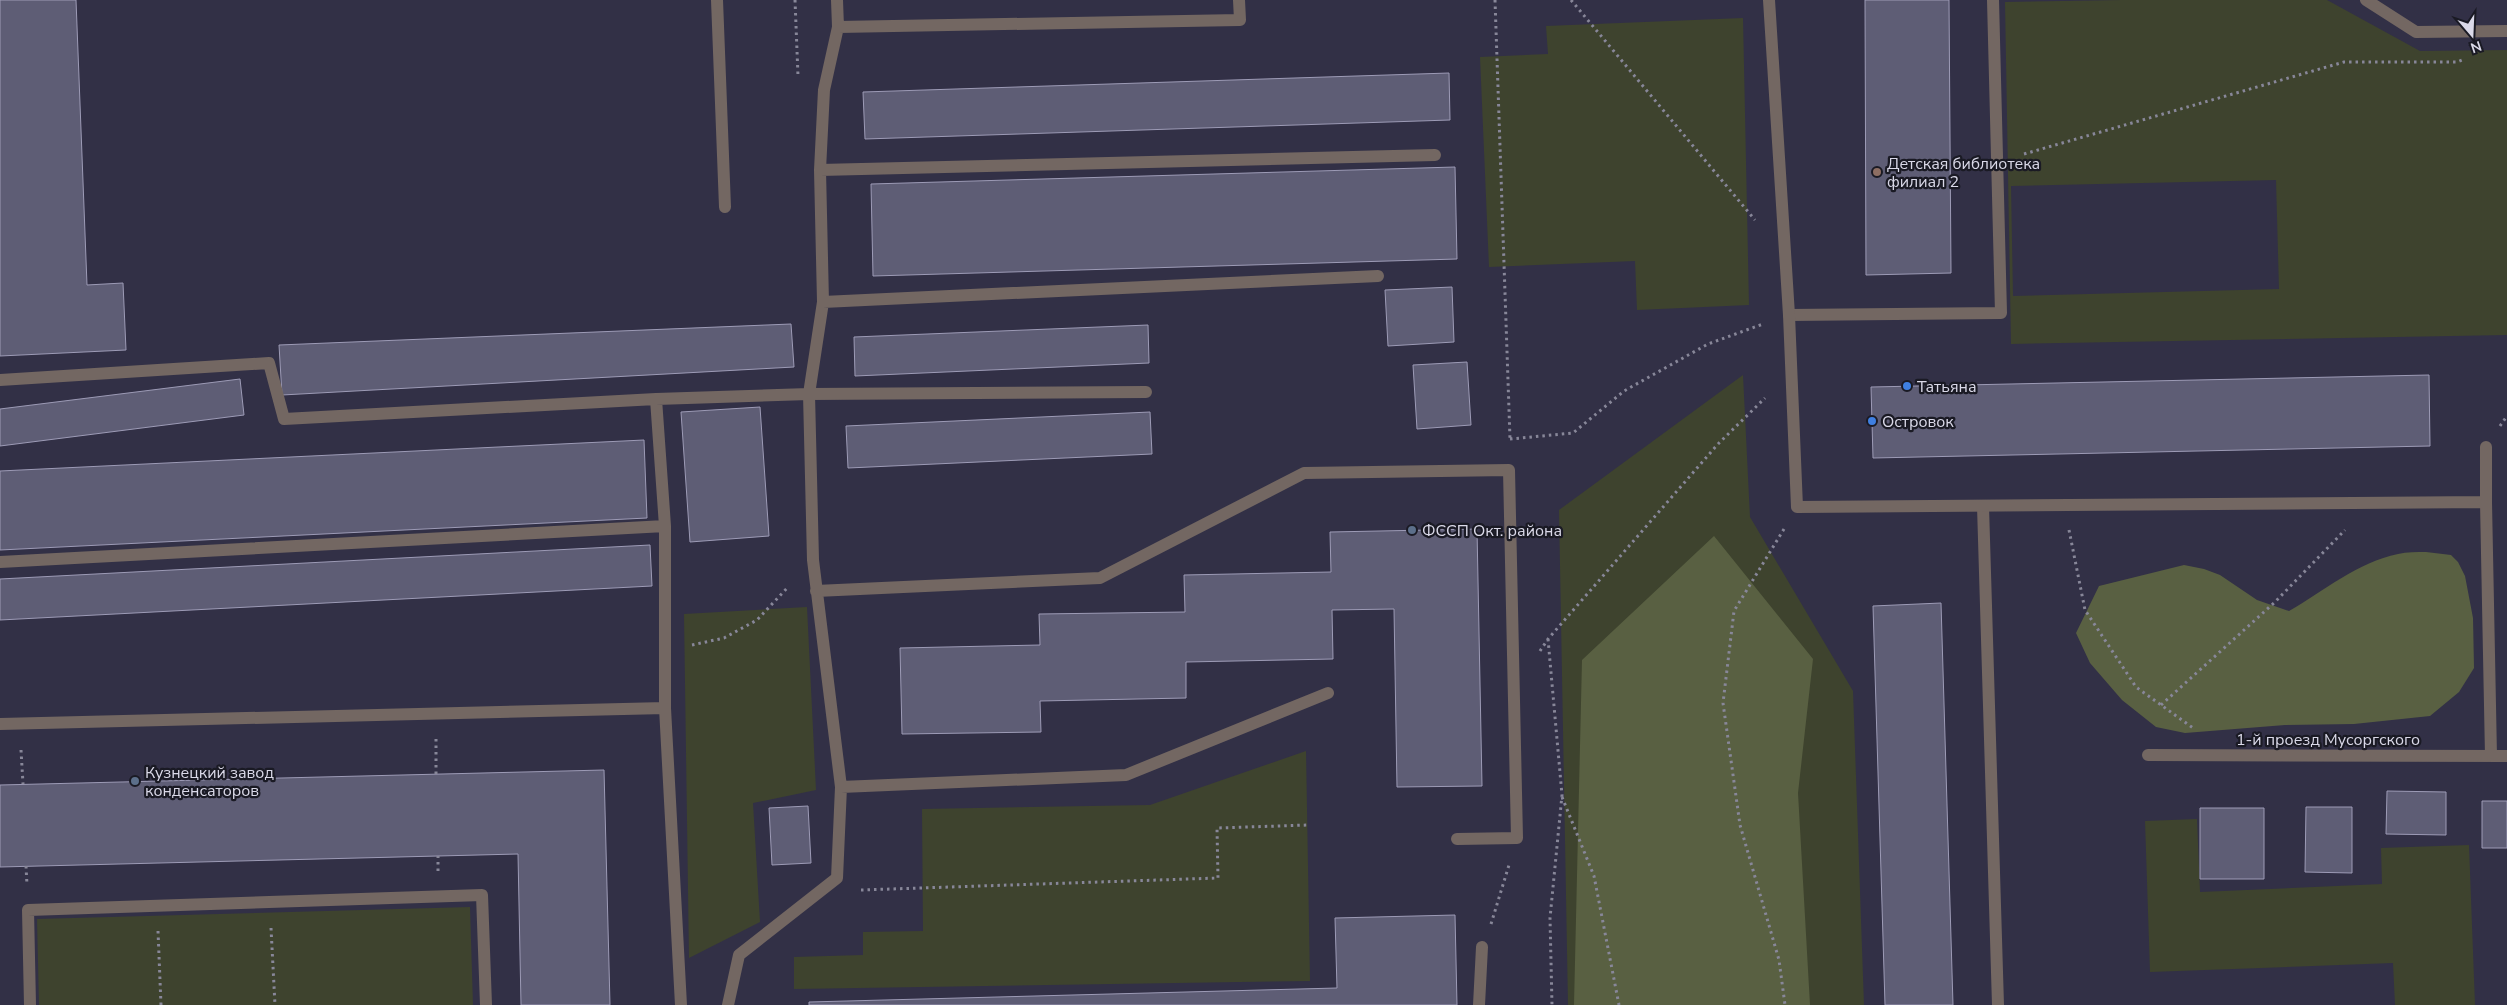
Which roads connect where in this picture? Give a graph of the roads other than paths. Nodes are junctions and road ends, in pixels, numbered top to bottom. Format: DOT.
graph roads {
  1 [pos="717,0"];
  2 [pos="838,0"];
  3 [pos="1239,0"];
  4 [pos="1769,0"];
  5 [pos="1993,0"];
  6 [pos="2366,0"];
  7 [pos="838,26"];
  8 [pos="2507,30"];
  9 [pos="1435,155"];
  10 [pos="820,170"];
  11 [pos="725,207"];
  12 [pos="1378,276"];
  13 [pos="823,302"];
  14 [pos="1789,315"];
  15 [pos="0,380"];
  16 [pos="1146,392"];
  17 [pos="809,394"];
  18 [pos="656,399"];
  19 [pos="2486,447"];
  20 [pos="2486,502"];
  21 [pos="1983,506"];
  22 [pos="666,526"];
  23 [pos="0,562"];
  24 [pos="816,591"];
  25 [pos="1328,693"];
  26 [pos="665,708"];
  27 [pos="0,724"];
  28 [pos="2148,755"];
  29 [pos="2491,756"];
  30 [pos="2507,756"];
  31 [pos="841,787"];
  32 [pos="1457,839"];
  33 [pos="1482,947"];
  34 [pos="30,1005"];
  35 [pos="486,1005"];
  36 [pos="681,1005"];
  37 [pos="728,1005"];
  38 [pos="1479,1005"];
  39 [pos="1998,1005"];
  1 -- 11 [label="street"];
  2 -- 7 [label="street"];
  3 -- 7 [label="street"];
  4 -- 14 [label="street"];
  5 -- 14 [label="street"];
  6 -- 8 [label="street"];
  7 -- 10 [label="street"];
  9 -- 10 [label="street"];
  10 -- 13 [label="street"];
  12 -- 13 [label="street"];
  13 -- 17 [label="street"];
  14 -- 21 [label="street"];
  15 -- 18 [label="street"];
  16 -- 17 [label="street"];
  17 -- 18 [label="street"];
  17 -- 24 [label="street"];
  18 -- 22 [label="street"];
  19 -- 20 [label="street"];
  20 -- 21 [label="street"];
  20 -- 29 [label="street"];
  21 -- 39 [label="street"];
  22 -- 23 [label="street"];
  22 -- 26 [label="street"];
  24 -- 31 [label="street"];
  24 -- 32 [label="street"];
  25 -- 31 [label="street"];
  26 -- 27 [label="street"];
  26 -- 36 [label="street"];
  28 -- 29 [label="street, 1-й проезд Мусоргского"];
  29 -- 30 [label="street, 1-й проезд Мусоргского"];
  31 -- 37 [label="street"];
  33 -- 38 [label="street"];
  34 -- 35 [label="street"];
}
